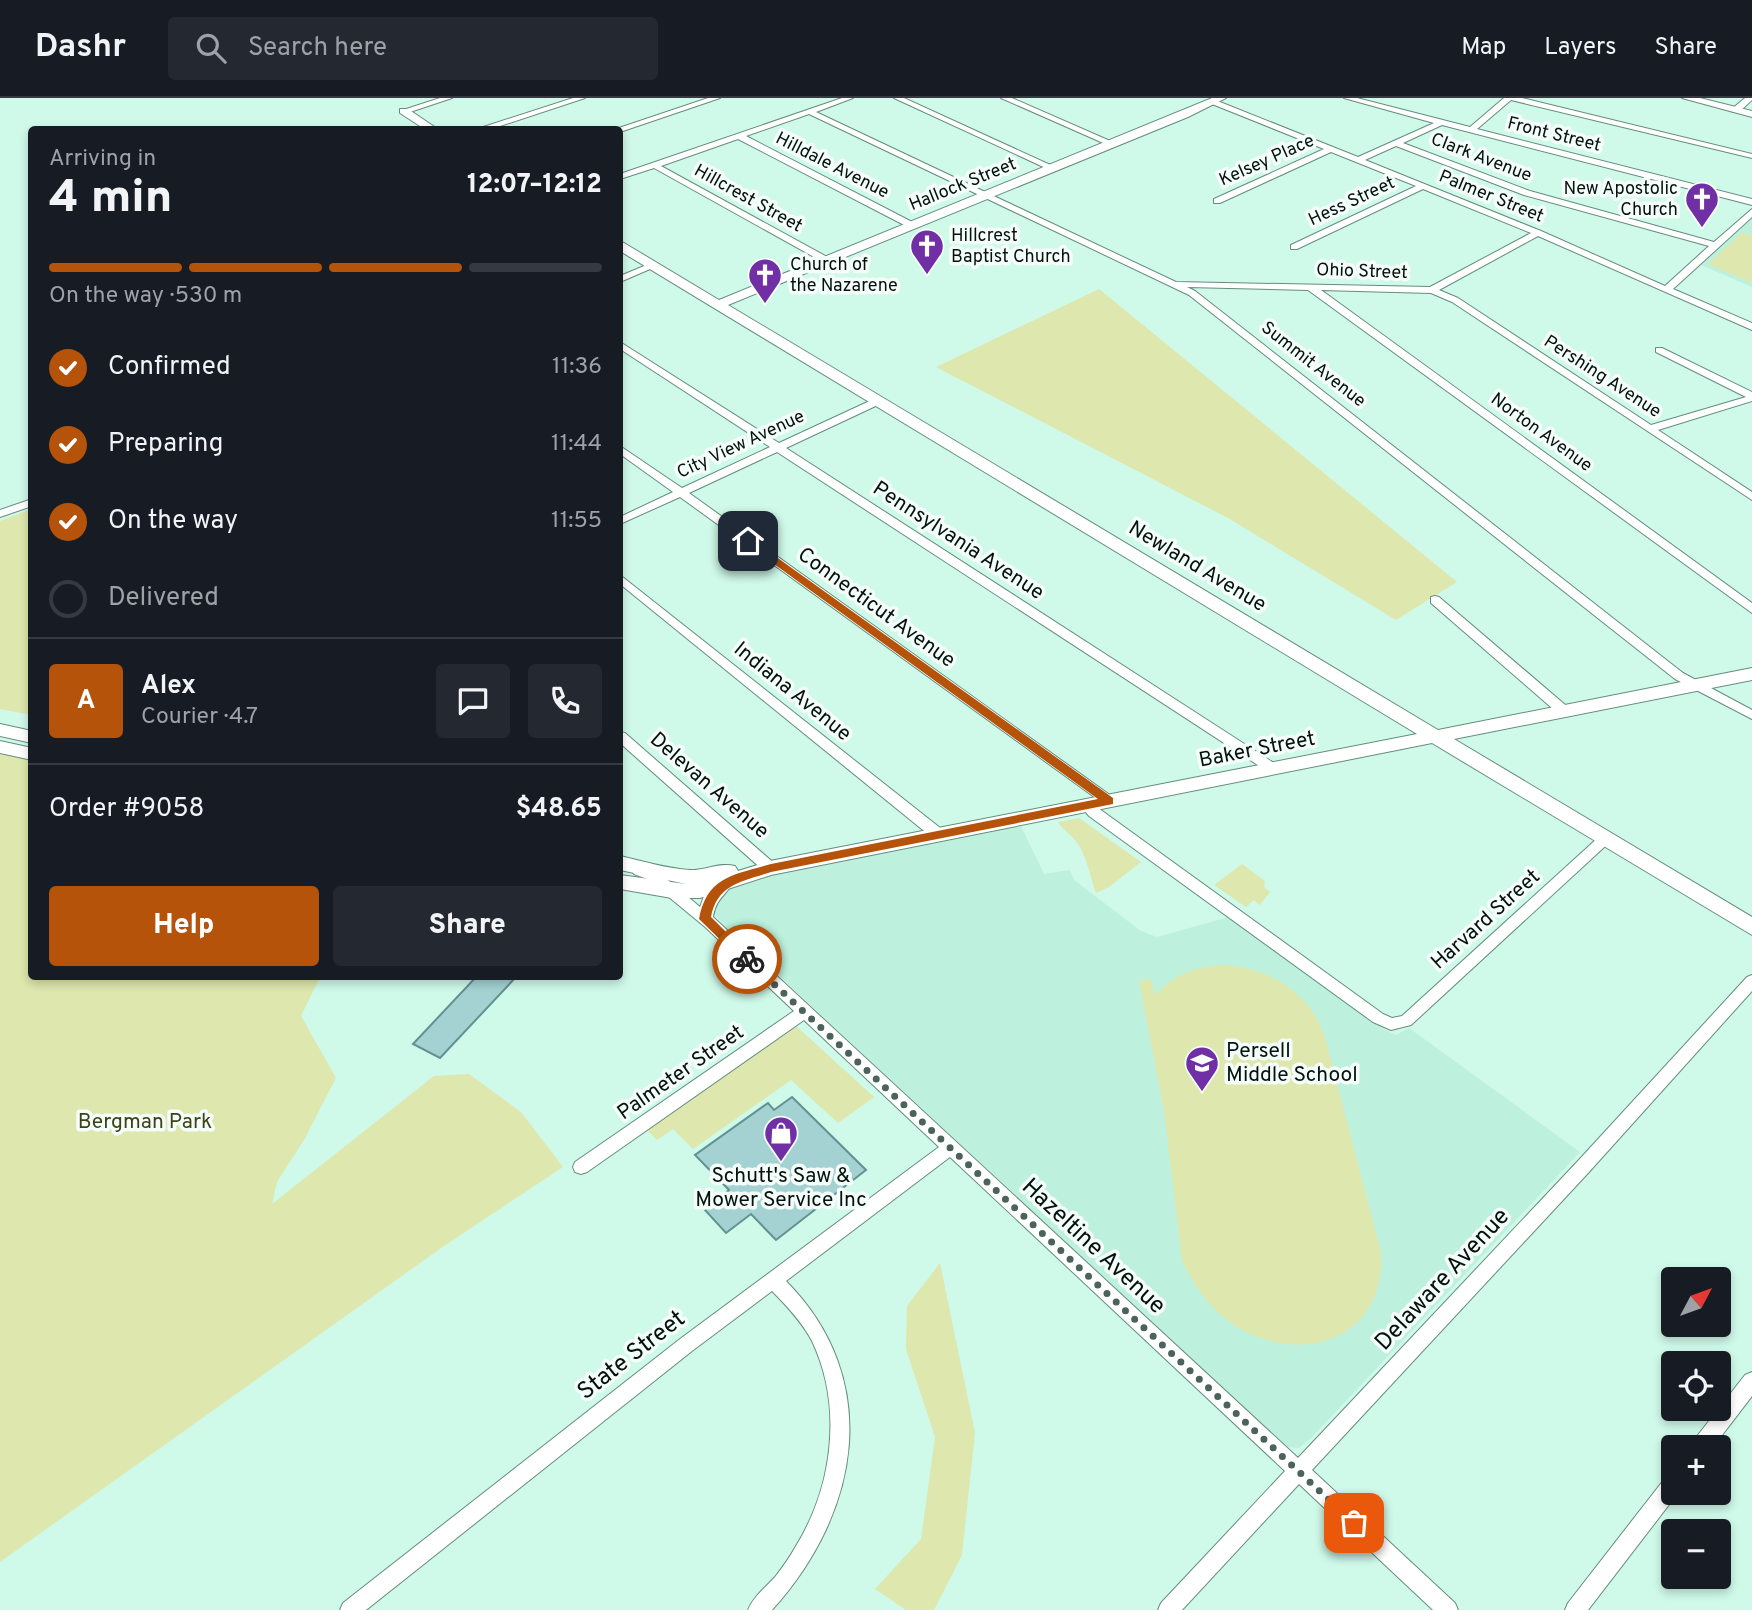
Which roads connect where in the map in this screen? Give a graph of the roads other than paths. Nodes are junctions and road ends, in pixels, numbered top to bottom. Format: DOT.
graph roads {
  1 [pos="448,98"];
  2 [pos="581,98"];
  3 [pos="716,98"];
  4 [pos="849,98"];
  5 [pos="899,98"];
  6 [pos="1005,98"];
  7 [pos="1348,98"];
  8 [pos="1511,98"];
  9 [pos="1687,98"];
  10 [pos="1750,98"];
  11 [pos="1218,100"];
  12 [pos="1736,110"];
  13 [pos="404,111"];
  14 [pos="810,112"];
  15 [pos="1752,114"];
  16 [pos="1442,122"];
  17 [pos="428,126"];
  18 [pos="491,126"];
  19 [pos="623,128"];
  20 [pos="1472,130"];
  21 [pos="739,136"];
  22 [pos="1397,143"];
  23 [pos="1113,144"];
  24 [pos="1331,149"];
  25 [pos="1752,156"];
  26 [pos="1357,160"];
  27 [pos="654,164"];
  28 [pos="1053,168"];
  29 [pos="623,176"];
  30 [pos="1423,186"];
  31 [pos="984,196"];
  32 [pos="1217,201"];
  33 [pos="1752,202"];
  34 [pos="1752,212"];
  35 [pos="911,225"];
  36 [pos="1538,233"];
  37 [pos="1716,245"];
  38 [pos="1294,247"];
  39 [pos="623,248"];
  40 [pos="826,260"];
  41 [pos="653,266"];
  42 [pos="623,278"];
  43 [pos="1171,284"];
  44 [pos="1309,286"];
  45 [pos="1668,288"];
  46 [pos="1432,290"];
  47 [pos="718,305"];
  48 [pos="1752,327"];
  49 [pos="623,347"];
  50 [pos="1659,350"];
  51 [pos="1752,397"];
  52 [pos="878,401"];
  53 [pos="1650,429"];
  54 [pos="778,447"];
  55 [pos="623,451"];
  56 [pos="1748,492"];
  57 [pos="680,493"];
  58 [pos="28,504"];
  59 [pos="0,514"];
  60 [pos="623,520"];
  61 [pos="623,581"];
  62 [pos="1435,600"];
  63 [pos="1752,608"];
  64 [pos="1752,674"];
  65 [pos="1697,685"];
  66 [pos="1565,712"];
  67 [pos="1752,715"];
  68 [pos="0,730"];
  69 [pos="28,736"];
  70 [pos="1439,737"];
  71 [pos="623,739"];
  72 [pos="0,747"];
  73 [pos="28,753"];
  74 [pos="1275,770"];
  75 [pos="1109,801"];
  76 [pos="1087,806"];
  77 [pos="939,835"];
  78 [pos="1606,839"];
  79 [pos="771,868"];
  80 [pos="623,870"];
  81 [pos="728,882"];
  82 [pos="672,891"];
  83 [pos="705,919"];
  84 [pos="1752,927"];
  85 [pos="1752,981"];
  86 [pos="804,1012"];
  87 [pos="950,1148"];
  88 [pos="581,1167"];
  89 [pos="772,1279"];
  90 [pos="1752,1381"];
  91 [pos="1710,1435"];
  92 [pos="1297,1471"];
  93 [pos="1661,1499"];
  94 [pos="350,1610"];
  95 [pos="758,1610"];
  96 [pos="1168,1610"];
  97 [pos="1448,1610"];
  98 [pos="1575,1610"];
  1 -- 13 [label="street"];
  2 -- 18 [label="street"];
  3 -- 19 [label="street"];
  4 -- 14 [label="street"];
  5 -- 28 [label="street"];
  6 -- 23 [label="street"];
  7 -- 16 [label="street, Front Street"];
  8 -- 20 [label="street"];
  8 -- 25 [label="street"];
  9 -- 12 [label="street"];
  10 -- 12 [label="street"];
  11 -- 23 [label="street, Hallock Street"];
  11 -- 24 [label="street, Palmer Street"];
  12 -- 15 [label="street"];
  13 -- 17 [label="street"];
  14 -- 21 [label="street"];
  14 -- 31 [label="street, Summit Avenue"];
  16 -- 20 [label="street, Front Street"];
  16 -- 22 [label="street"];
  20 -- 33 [label="street, Front Street"];
  21 -- 27 [label="street"];
  21 -- 35 [label="street, Hilldale Avenue"];
  22 -- 26 [label="street"];
  22 -- 37 [label="street, Clark Avenue"];
  23 -- 28 [label="street, Hallock Street"];
  24 -- 26 [label="street, Palmer Street"];
  24 -- 32 [label="street, Kelsey Place"];
  26 -- 30 [label="street, Palmer Street"];
  27 -- 29 [label="street"];
  27 -- 40 [label="street, Hillcrest Street"];
  28 -- 31 [label="street, Hallock Street"];
  30 -- 36 [label="street, Palmer Street"];
  30 -- 38 [label="street, Hess Street"];
  31 -- 35 [label="street, Hallock Street"];
  31 -- 43 [label="street, Summit Avenue"];
  34 -- 37 [label="street"];
  35 -- 40 [label="street, Hallock Street"];
  36 -- 45 [label="street, Palmer Street"];
  36 -- 46 [label="street, Ohio Street"];
  37 -- 45 [label="street"];
  39 -- 41 [label="street, Newland Avenue"];
  40 -- 47 [label="street, Hallock Street"];
  41 -- 42 [label="street"];
  41 -- 47 [label="street, Newland Avenue"];
  43 -- 44 [label="street, Ohio Street"];
  43 -- 65 [label="street, Summit Avenue"];
  44 -- 46 [label="street, Ohio Street"];
  44 -- 63 [label="street, Norton Avenue"];
  45 -- 48 [label="street, Palmer Street"];
  46 -- 53 [label="street, Pershing Avenue"];
  47 -- 52 [label="street, Newland Avenue"];
  49 -- 54 [label="street, Pennsylvania Avenue"];
  50 -- 51 [label="street"];
  51 -- 53 [label="street"];
  52 -- 54 [label="street, City View Avenue"];
  52 -- 70 [label="street, Newland Avenue"];
  53 -- 56 [label="street, Pershing Avenue"];
  54 -- 57 [label="street, City View Avenue"];
  54 -- 74 [label="street, Pennsylvania Avenue"];
  55 -- 57 [label="street, Connecticut Avenue"];
  57 -- 60 [label="street, City View Avenue"];
  57 -- 75 [label="street, Connecticut Avenue"];
  58 -- 59 [label="street"];
  61 -- 77 [label="street, Indiana Avenue"];
  62 -- 66 [label="street"];
  64 -- 65 [label="street, Baker Street"];
  65 -- 66 [label="street, Baker Street"];
  65 -- 67 [label="street, Summit Avenue"];
  66 -- 70 [label="street, Baker Street"];
  68 -- 69 [label="street"];
  70 -- 74 [label="street, Baker Street"];
  70 -- 78 [label="street, Newland Avenue"];
  71 -- 79 [label="street, Delevan Avenue"];
  72 -- 73 [label="street"];
  74 -- 75 [label="street, Baker Street"];
  75 -- 76 [label="street, Baker Street"];
  76 -- 77 [label="street, Baker Street"];
  76 -- 78 [label="street, Harvard Street"];
  77 -- 79 [label="street, Baker Street"];
  78 -- 84 [label="street, Newland Avenue"];
  79 -- 80 [label="street, Baker Street"];
  79 -- 81 [label="street, Baker Street"];
  80 -- 82 [label="street, Baker Street"];
  81 -- 82 [label="street, Baker Street"];
  81 -- 83 [label="street"];
  82 -- 83 [label="street, Hazeltine Avenue"];
  83 -- 86 [label="street, Hazeltine Avenue"];
  85 -- 92 [label="street, Delaware Avenue"];
  86 -- 87 [label="street, Hazeltine Avenue"];
  86 -- 88 [label="street, Palmeter Street"];
  87 -- 89 [label="street, State Street"];
  87 -- 92 [label="street, Hazeltine Avenue"];
  89 -- 94 [label="street, State Street"];
  89 -- 95 [label="street"];
  90 -- 91 [label="street"];
  92 -- 96 [label="street, Delaware Avenue"];
  92 -- 97 [label="street, Hazeltine Avenue"];
  93 -- 98 [label="street"];
}
